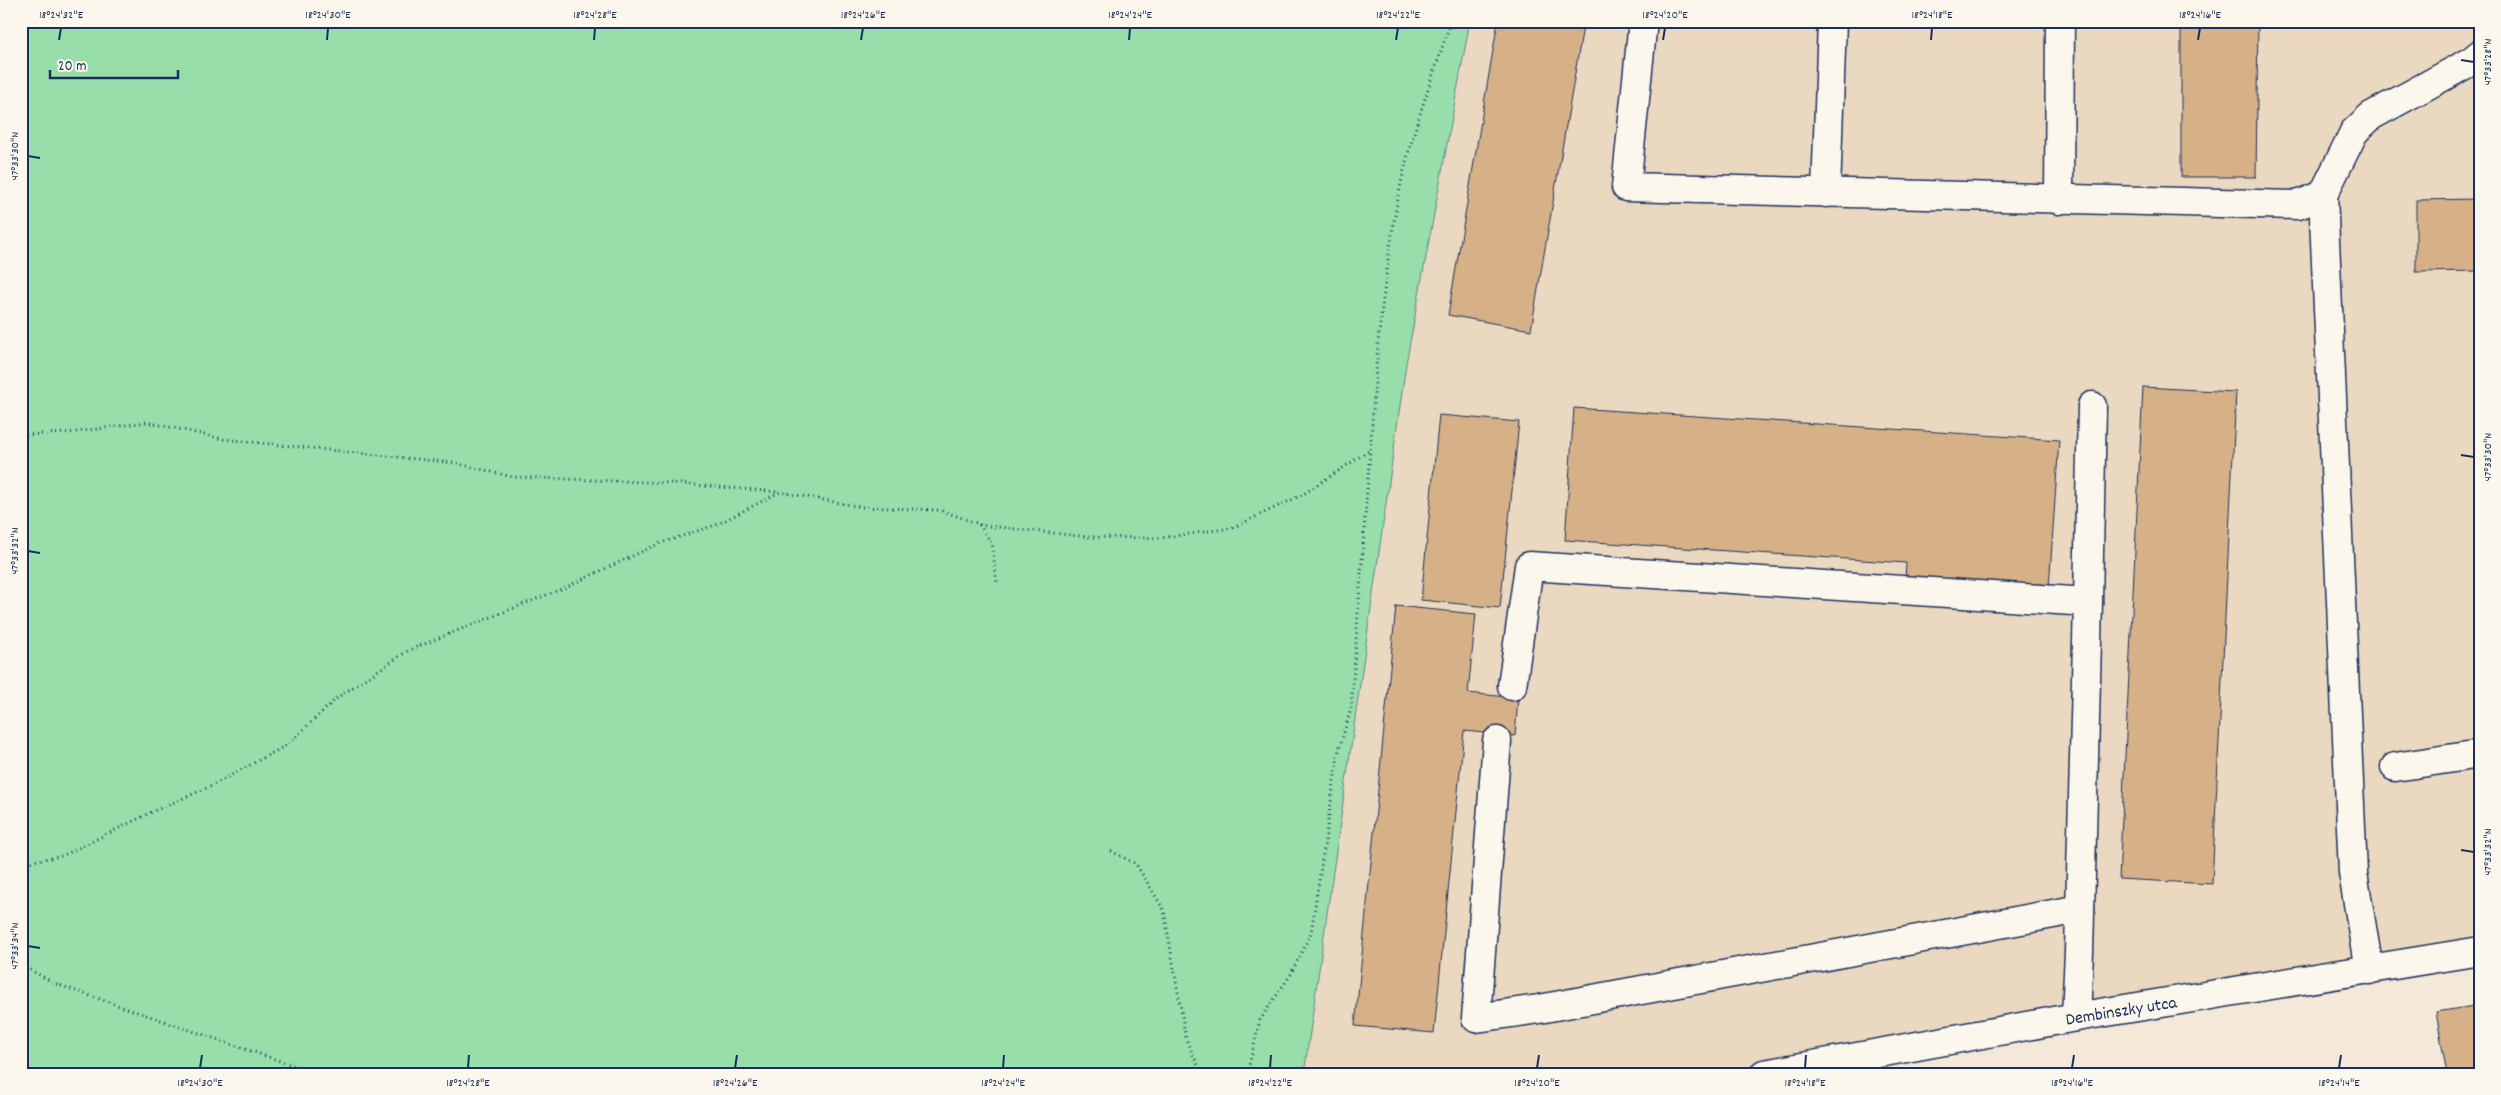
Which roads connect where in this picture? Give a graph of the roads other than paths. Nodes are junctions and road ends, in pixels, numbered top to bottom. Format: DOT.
graph roads {
  1 [pos="1643,21"];
  2 [pos="1832,21"];
  3 [pos="2060,21"];
  4 [pos="2480,54"];
  5 [pos="1826,193"];
  6 [pos="2323,195"];
  7 [pos="2059,200"];
  8 [pos="2092,406"];
  9 [pos="2088,602"];
  10 [pos="1512,686"];
  11 [pos="1497,741"];
  12 [pos="2480,754"];
  13 [pos="2394,767"];
  14 [pos="2080,908"];
  15 [pos="2480,951"];
  16 [pos="2369,970"];
  17 [pos="2076,1017"];
  18 [pos="1764,1074"];
  1 -- 5 [label="street"];
  2 -- 5 [label="street"];
  3 -- 7 [label="street"];
  4 -- 6 [label="street"];
  5 -- 7 [label="street"];
  6 -- 7 [label="street"];
  6 -- 16 [label="street"];
  8 -- 9 [label="street"];
  9 -- 10 [label="street"];
  9 -- 14 [label="street"];
  11 -- 14 [label="street"];
  12 -- 13 [label="street"];
  14 -- 17 [label="street"];
  15 -- 16 [label="street, Dembinszky utca"];
  16 -- 17 [label="street, Dembinszky utca"];
  17 -- 18 [label="street, Dembinszky utca"];
}
